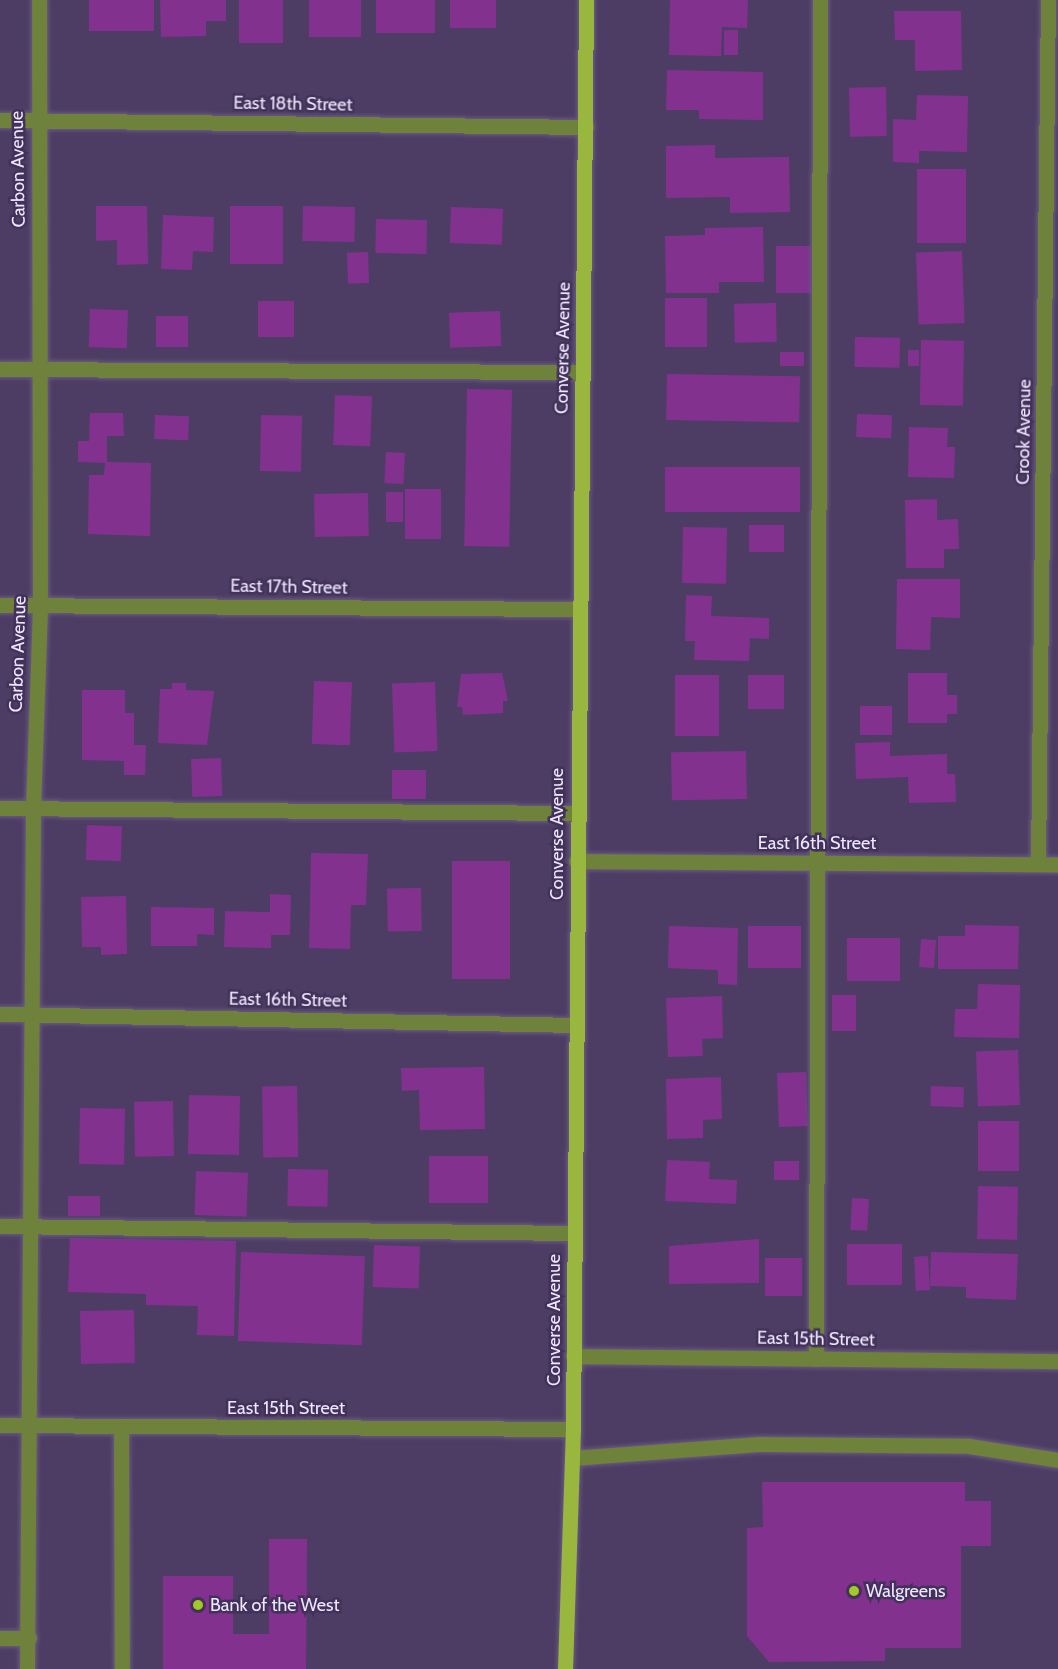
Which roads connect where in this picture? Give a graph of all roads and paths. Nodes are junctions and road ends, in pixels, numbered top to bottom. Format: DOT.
graph roads {
  1 [pos="39,0"];
  2 [pos="585,0"];
  3 [pos="820,0"];
  4 [pos="1048,0"];
  5 [pos="0,120"];
  6 [pos="37,120"];
  7 [pos="586,127"];
  8 [pos="0,369"];
  9 [pos="41,369"];
  10 [pos="582,372"];
  11 [pos="40,604"];
  12 [pos="0,605"];
  13 [pos="578,609"];
  14 [pos="0,808"];
  15 [pos="33,808"];
  16 [pos="576,813"];
  17 [pos="576,861"];
  18 [pos="818,862"];
  19 [pos="1038,864"];
  20 [pos="1058,864"];
  21 [pos="0,1014"];
  22 [pos="31,1014"];
  23 [pos="576,1025"];
  24 [pos="0,1226"];
  25 [pos="32,1226"];
  26 [pos="574,1233"];
  27 [pos="573,1356"];
  28 [pos="816,1359"];
  29 [pos="1058,1361"];
  30 [pos="0,1425"];
  31 [pos="33,1425"];
  32 [pos="121,1426"];
  33 [pos="573,1429"];
  34 [pos="572,1458"];
  35 [pos="1058,1460"];
  36 [pos="0,1638"];
  37 [pos="29,1638"];
  38 [pos="27,1669"];
  39 [pos="122,1669"];
  40 [pos="566,1669"];
  1 -- 6 [label="street, Carbon Avenue"];
  2 -- 7 [label="main road, Converse Avenue"];
  3 -- 18 [label="street"];
  4 -- 19 [label="street, Crook Avenue"];
  5 -- 6 [label="street, East 18th Street"];
  6 -- 7 [label="street, East 18th Street"];
  6 -- 9 [label="street, Carbon Avenue"];
  7 -- 10 [label="main road, Converse Avenue"];
  8 -- 9 [label="street"];
  9 -- 10 [label="street"];
  9 -- 11 [label="street, Carbon Avenue"];
  10 -- 13 [label="main road, Converse Avenue"];
  11 -- 12 [label="street, East 17th Street"];
  11 -- 13 [label="street, East 17th Street"];
  11 -- 15 [label="street, Carbon Avenue"];
  13 -- 16 [label="main road, Converse Avenue"];
  14 -- 15 [label="street"];
  15 -- 16 [label="street"];
  15 -- 22 [label="street, Carbon Avenue"];
  16 -- 17 [label="main road, Converse Avenue"];
  17 -- 18 [label="street, East 16th Street"];
  17 -- 23 [label="main road, Converse Avenue"];
  18 -- 19 [label="street, East 16th Street"];
  18 -- 28 [label="street"];
  19 -- 20 [label="street, East 16th Street"];
  21 -- 22 [label="street, East 16th Street"];
  22 -- 23 [label="street, East 16th Street"];
  22 -- 25 [label="street, Carbon Avenue"];
  23 -- 26 [label="main road, Converse Avenue"];
  24 -- 25 [label="street"];
  25 -- 26 [label="street"];
  25 -- 31 [label="street, Carbon Avenue"];
  26 -- 27 [label="main road, Converse Avenue"];
  27 -- 28 [label="street, East 15th Street"];
  27 -- 33 [label="main road, Converse Avenue"];
  28 -- 29 [label="street, East 15th Street"];
  30 -- 31 [label="street, East 15th Street"];
  31 -- 32 [label="street, East 15th Street"];
  31 -- 37 [label="street, Carbon Avenue"];
  32 -- 33 [label="street, East 15th Street"];
  32 -- 39 [label="street"];
  33 -- 34 [label="main road, Converse Avenue"];
  34 -- 35 [label="street"];
  34 -- 40 [label="main road, Converse Avenue"];
  36 -- 37 [label="street"];
  37 -- 38 [label="street, Carbon Avenue"];
}
